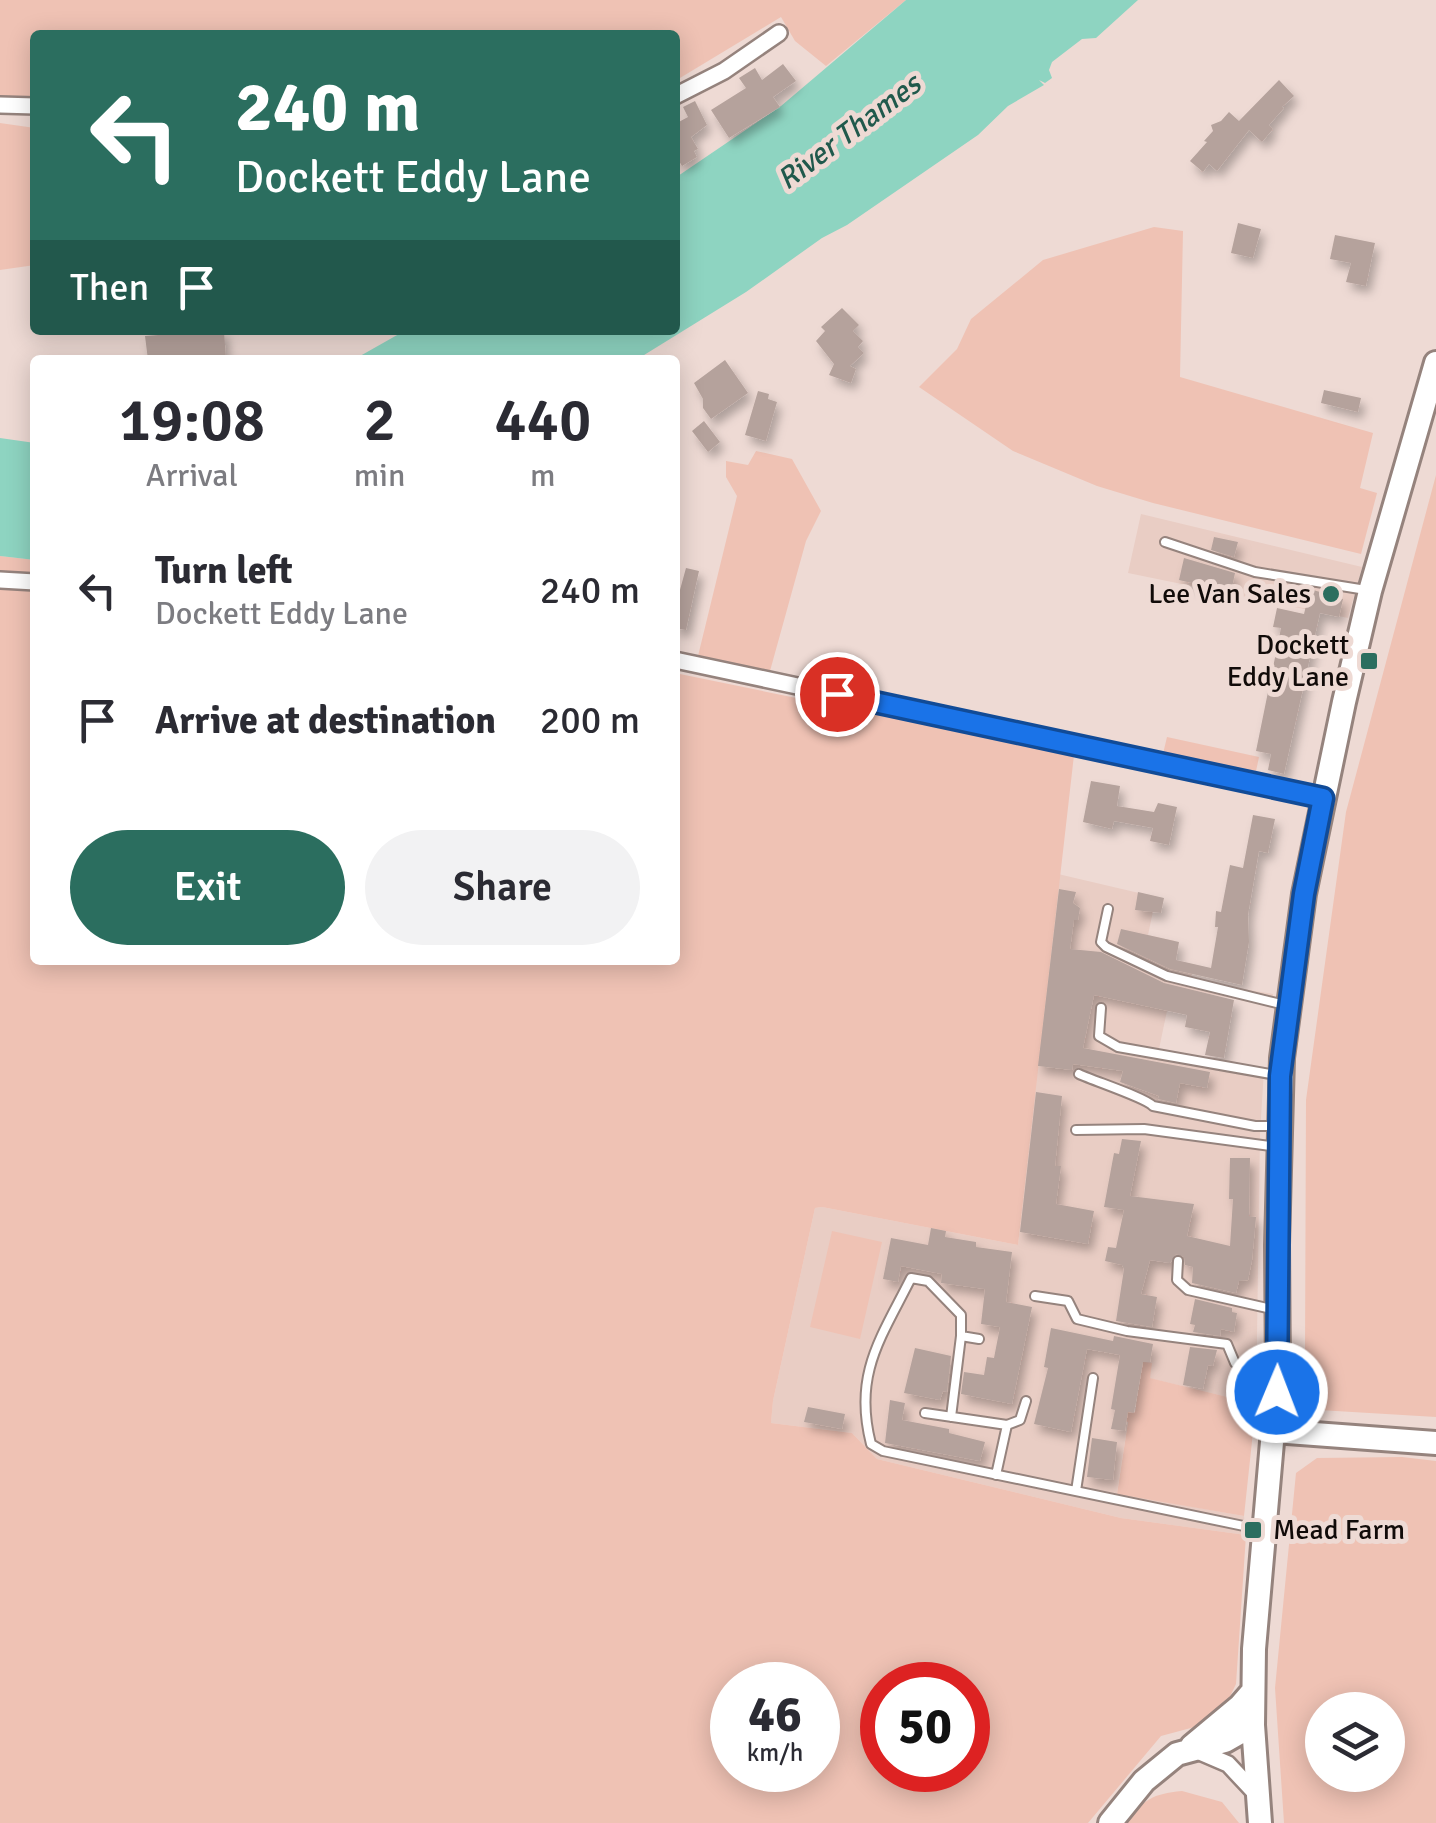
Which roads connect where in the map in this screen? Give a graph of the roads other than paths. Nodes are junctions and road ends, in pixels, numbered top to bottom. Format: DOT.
graph roads {
  1 [pos="778,34"];
  2 [pos="680,93"];
  3 [pos="0,106"];
  4 [pos="30,106"];
  5 [pos="1436,363"];
  6 [pos="1165,542"];
  7 [pos="0,580"];
  8 [pos="30,582"];
  9 [pos="1370,591"];
  10 [pos="680,661"];
  11 [pos="1323,798"];
  12 [pos="1108,909"];
  13 [pos="1290,1006"];
  14 [pos="1100,1008"];
  15 [pos="1079,1074"];
  16 [pos="1280,1076"];
  17 [pos="1076,1130"];
  18 [pos="1278,1137"];
  19 [pos="1178,1261"];
  20 [pos="1035,1296"];
  21 [pos="1276,1310"];
  22 [pos="961,1336"];
  23 [pos="979,1339"];
  24 [pos="1278,1372"];
  25 [pos="1093,1378"];
  26 [pos="1026,1401"];
  27 [pos="925,1413"];
  28 [pos="951,1417"];
  29 [pos="1006,1425"];
  30 [pos="1274,1431"];
  31 [pos="1436,1443"];
  32 [pos="996,1475"];
  33 [pos="1076,1491"];
  34 [pos="1263,1530"];
  35 [pos="1253,1691"];
  36 [pos="1254,1726"];
  37 [pos="1189,1748"];
  38 [pos="1258,1795"];
  39 [pos="1110,1823"];
  40 [pos="1260,1823"];
  1 -- 2 [label="street"];
  3 -- 4 [label="street"];
  5 -- 9 [label="main road"];
  6 -- 9 [label="lane"];
  7 -- 8 [label="street"];
  9 -- 11 [label="main road"];
  10 -- 11 [label="street"];
  11 -- 13 [label="main road"];
  12 -- 13 [label="lane"];
  13 -- 16 [label="main road"];
  14 -- 16 [label="lane"];
  15 -- 18 [label="lane"];
  16 -- 18 [label="main road"];
  17 -- 18 [label="lane"];
  18 -- 21 [label="main road"];
  19 -- 21 [label="lane"];
  20 -- 24 [label="lane"];
  21 -- 24 [label="main road"];
  22 -- 23 [label="lane"];
  22 -- 28 [label="lane"];
  22 -- 32 [label="lane"];
  24 -- 30 [label="main road"];
  25 -- 33 [label="lane"];
  26 -- 29 [label="lane"];
  27 -- 28 [label="lane"];
  28 -- 29 [label="lane"];
  29 -- 32 [label="lane"];
  30 -- 31 [label="main road"];
  30 -- 34 [label="main road"];
  32 -- 33 [label="lane"];
  33 -- 34 [label="lane"];
  34 -- 35 [label="main road"];
  35 -- 36 [label="main road"];
  35 -- 37 [label="main road"];
  36 -- 37 [label="main road"];
  36 -- 38 [label="main road"];
  37 -- 38 [label="street"];
  37 -- 39 [label="main road"];
  38 -- 40 [label="main road"];
}
